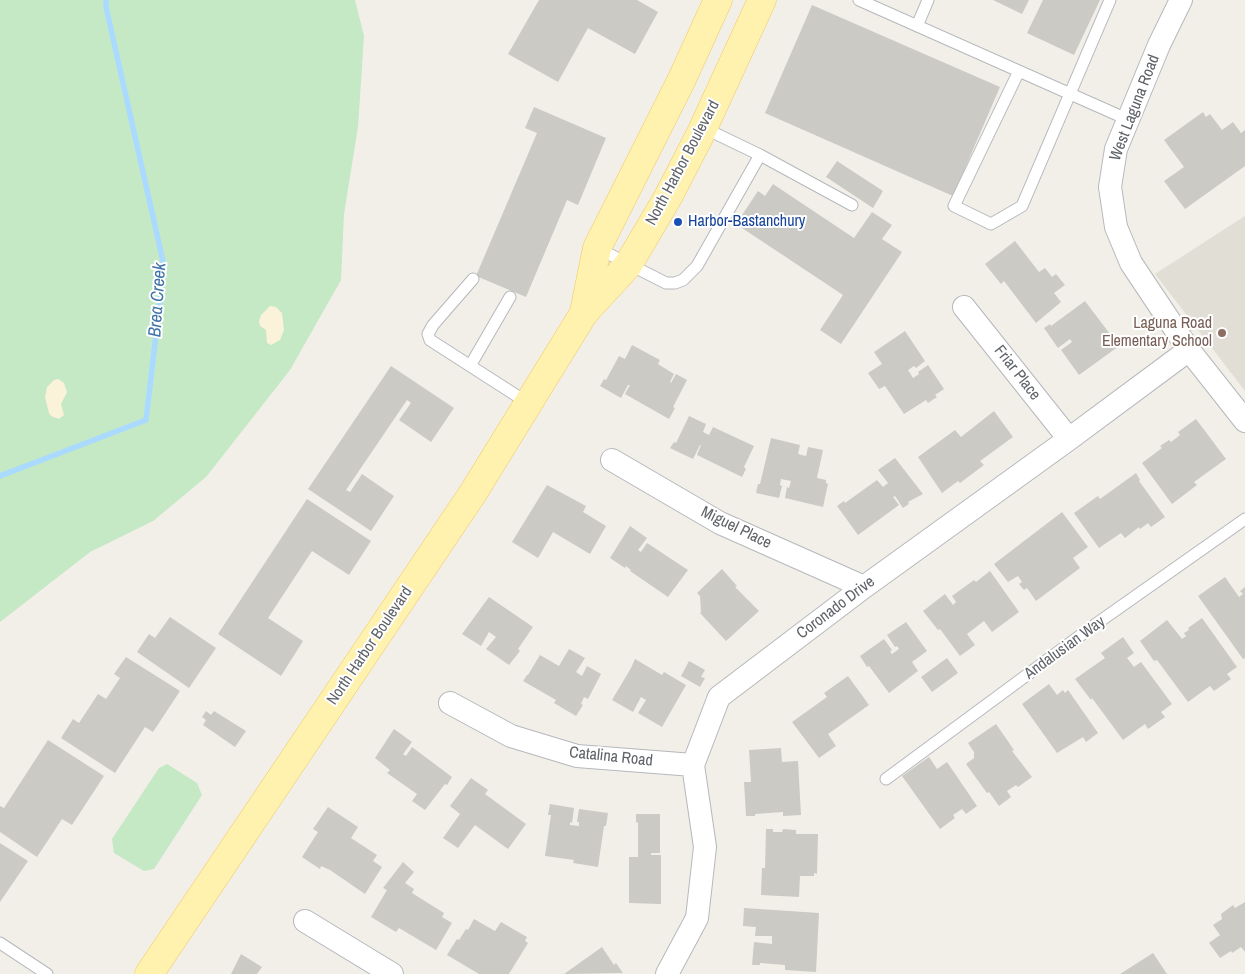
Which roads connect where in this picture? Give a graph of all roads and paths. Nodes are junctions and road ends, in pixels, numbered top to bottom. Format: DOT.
graph roads {
  1 [pos="718,0"];
  2 [pos="762,0"];
  3 [pos="859,0"];
  4 [pos="928,0"];
  5 [pos="1110,0"];
  6 [pos="1181,0"];
  7 [pos="917,26"];
  8 [pos="1019,71"];
  9 [pos="1071,94"];
  10 [pos="1128,120"];
  11 [pos="704,128"];
  12 [pos="760,155"];
  13 [pos="852,205"];
  14 [pos="598,248"];
  15 [pos="628,265"];
  16 [pos="473,279"];
  17 [pos="510,297"];
  18 [pos="964,307"];
  19 [pos="584,313"];
  20 [pos="1189,350"];
  21 [pos="470,366"];
  22 [pos="528,403"];
  23 [pos="1245,421"];
  24 [pos="1069,439"];
  25 [pos="612,460"];
  26 [pos="1245,519"];
  27 [pos="864,587"];
  28 [pos="450,703"];
  29 [pos="693,765"];
  30 [pos="886,779"];
  31 [pos="305,921"];
  32 [pos="0,944"];
  33 [pos="47,974"];
  34 [pos="149,974"];
  35 [pos="392,974"];
  36 [pos="667,974"];
  1 -- 14 [label="main road, North Harbor Boulevard"];
  2 -- 11 [label="main road, North Harbor Boulevard"];
  3 -- 7 [label="lane"];
  4 -- 7 [label="lane"];
  5 -- 9 [label="lane"];
  6 -- 10 [label="street, West Laguna Road"];
  7 -- 8 [label="lane"];
  8 -- 9 [label="lane"];
  8 -- 9 [label="lane"];
  9 -- 10 [label="lane"];
  10 -- 20 [label="street, West Laguna Road"];
  11 -- 12 [label="lane"];
  11 -- 15 [label="main road, North Harbor Boulevard"];
  12 -- 13 [label="lane"];
  12 -- 15 [label="lane"];
  14 -- 15 [label="lane"];
  14 -- 19 [label="main road, North Harbor Boulevard"];
  15 -- 19 [label="main road, North Harbor Boulevard"];
  16 -- 21 [label="lane"];
  17 -- 21 [label="lane"];
  18 -- 24 [label="street, Friar Place"];
  19 -- 22 [label="main road, North Harbor Boulevard"];
  20 -- 23 [label="street, West Laguna Road"];
  20 -- 24 [label="street, Coronado Drive"];
  21 -- 22 [label="lane"];
  22 -- 34 [label="main road, North Harbor Boulevard"];
  24 -- 27 [label="street, Coronado Drive"];
  25 -- 27 [label="street, Miguel Place"];
  26 -- 30 [label="lane, Andalusian Way"];
  27 -- 29 [label="street, Coronado Drive"];
  28 -- 29 [label="street, Catalina Road"];
  29 -- 36 [label="street, Coronado Drive"];
  31 -- 35 [label="street"];
  32 -- 33 [label="lane"];
}
